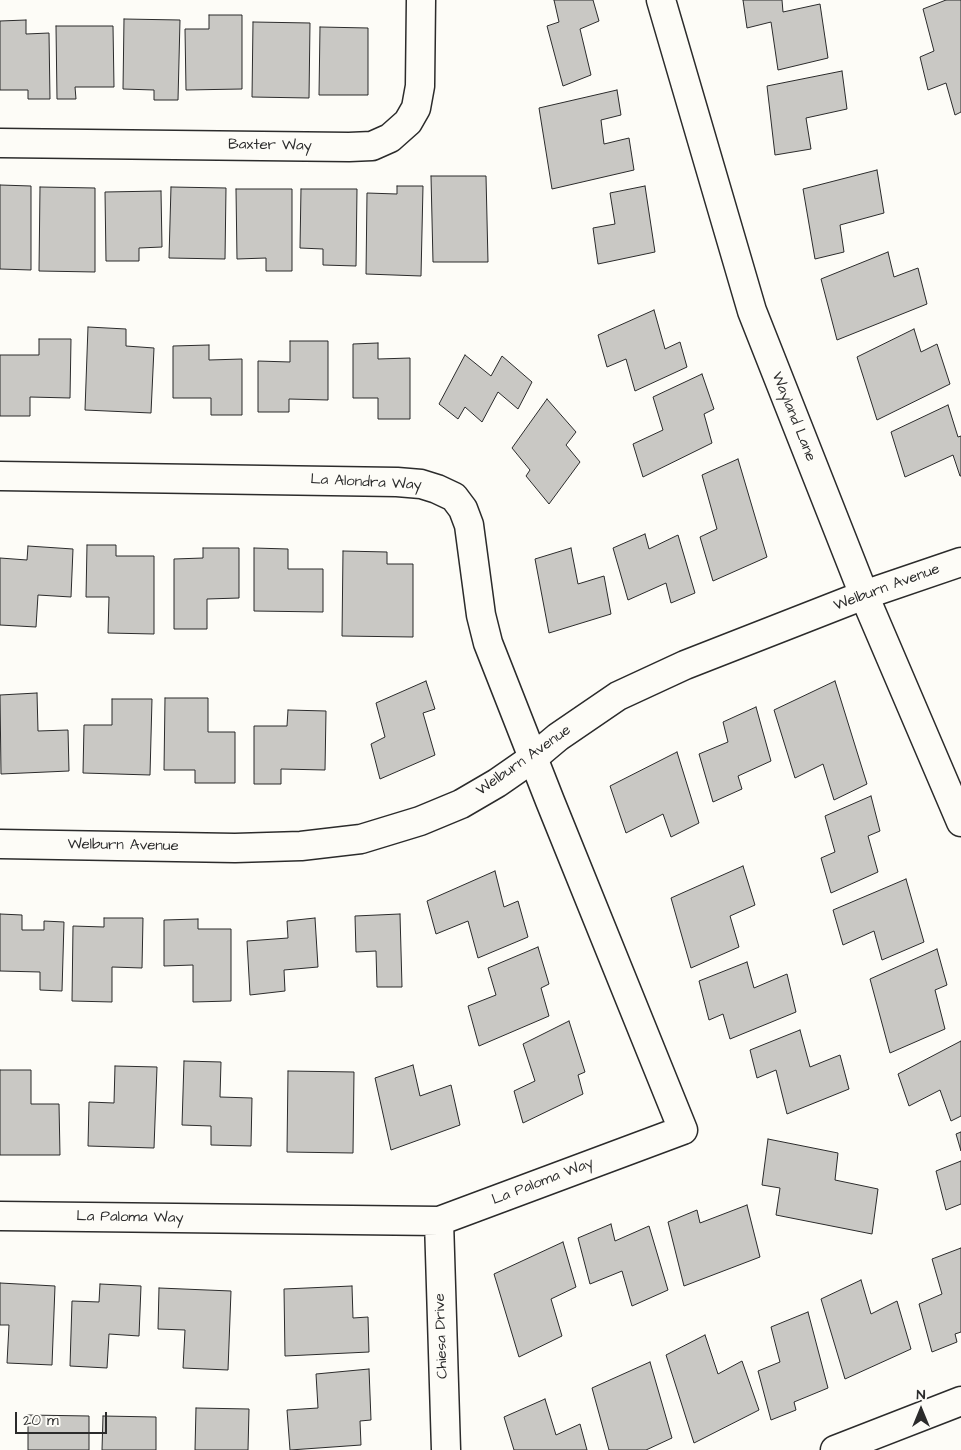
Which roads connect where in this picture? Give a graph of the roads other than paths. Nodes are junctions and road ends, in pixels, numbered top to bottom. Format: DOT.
graph roads {
  1 [pos="421,0"];
  2 [pos="661,0"];
  3 [pos="0,143"];
  4 [pos="0,476"];
  5 [pos="961,562"];
  6 [pos="864,595"];
  7 [pos="533,758"];
  8 [pos="952,778"];
  9 [pos="961,822"];
  10 [pos="0,844"];
  11 [pos="0,1216"];
  12 [pos="439,1221"];
  13 [pos="961,1401"];
  14 [pos="446,1450"];
  15 [pos="835,1450"];
  1 -- 3 [label="street, Baxter Way"];
  2 -- 6 [label="street, Wayland Lane"];
  4 -- 7 [label="street, La Alondra Way"];
  5 -- 6 [label="street, Welburn Avenue"];
  6 -- 7 [label="street, Welburn Avenue"];
  6 -- 8 [label="street, Wayland Lane"];
  7 -- 10 [label="street, Welburn Avenue"];
  7 -- 12 [label="street, La Paloma Way"];
  8 -- 9 [label="street, Wayland Lane"];
  11 -- 12 [label="street, La Paloma Way"];
  12 -- 14 [label="street, Chiesa Drive"];
  13 -- 15 [label="street"];
}
